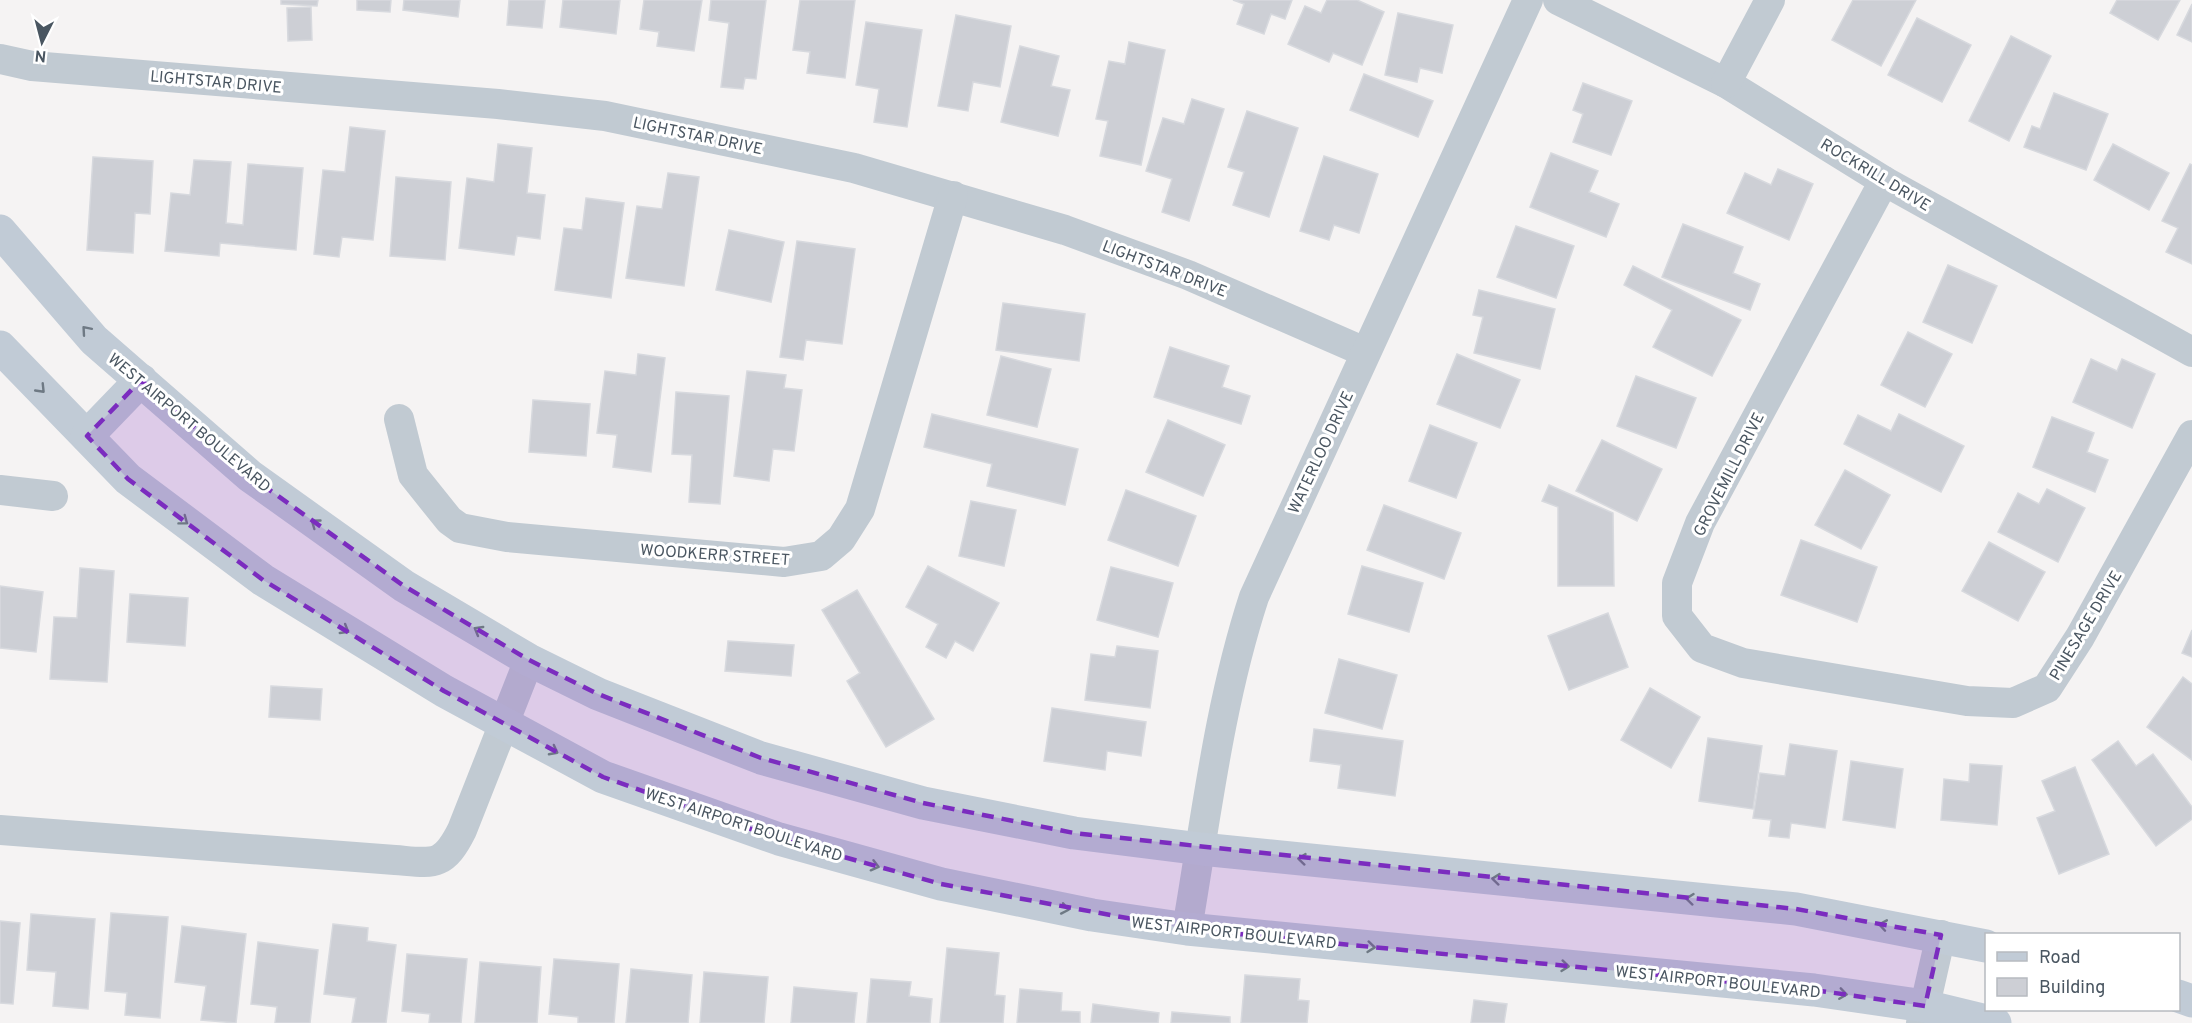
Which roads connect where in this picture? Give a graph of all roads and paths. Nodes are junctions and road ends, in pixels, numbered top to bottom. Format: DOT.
graph roads {
  1 [pos="1528,0"];
  2 [pos="1558,0"];
  3 [pos="1770,0"];
  4 [pos="0,59"];
  5 [pos="1726,83"];
  6 [pos="1884,181"];
  7 [pos="952,196"];
  8 [pos="0,231"];
  9 [pos="0,347"];
  10 [pos="1365,352"];
  11 [pos="2192,352"];
  12 [pos="141,380"];
  13 [pos="399,419"];
  14 [pos="2192,435"];
  15 [pos="87,436"];
  16 [pos="0,490"];
  17 [pos="53,496"];
  18 [pos="529,660"];
  19 [pos="1871,685"];
  20 [pos="502,723"];
  21 [pos="0,830"];
  22 [pos="1201,849"];
  23 [pos="1188,929"];
  24 [pos="1941,935"];
  25 [pos="1985,946"];
  26 [pos="1923,1014"];
  27 [pos="1995,1023"];
  1 -- 10 [label="street, WATERLOO DRIVE"];
  2 -- 5 [label="street, ROCKRILL DRIVE"];
  3 -- 5 [label="street"];
  4 -- 7 [label="street, LIGHTSTAR DRIVE"];
  5 -- 6 [label="street, ROCKRILL DRIVE"];
  6 -- 11 [label="street, ROCKRILL DRIVE"];
  6 -- 19 [label="street, GROVEMILL DRIVE"];
  7 -- 10 [label="street, LIGHTSTAR DRIVE"];
  7 -- 13 [label="street, WOODKERR STREET"];
  12 -- 8 [label="main road, WEST AIRPORT BOULEVARD, one-way"];
  9 -- 15 [label="main road, WEST AIRPORT BOULEVARD, one-way"];
  10 -- 22 [label="street, WATERLOO DRIVE"];
  12 -- 15 [label="main road"];
  18 -- 12 [label="main road, WEST AIRPORT BOULEVARD, one-way"];
  14 -- 19 [label="street, PINESAGE DRIVE"];
  15 -- 20 [label="main road, WEST AIRPORT BOULEVARD, one-way"];
  16 -- 17 [label="street"];
  18 -- 20 [label="street"];
  18 -- 22 [label="main road, WEST AIRPORT BOULEVARD"];
  20 -- 21 [label="street"];
  20 -- 23 [label="main road, WEST AIRPORT BOULEVARD, one-way"];
  22 -- 23 [label="street, WATERLOO DRIVE"];
  24 -- 22 [label="main road, WEST AIRPORT BOULEVARD, one-way"];
  23 -- 26 [label="main road, WEST AIRPORT BOULEVARD, one-way"];
  24 -- 25 [label="main road, WEST AIRPORT BOULEVARD"];
  24 -- 26 [label="street"];
  26 -- 27 [label="main road, WEST AIRPORT BOULEVARD"];
}
